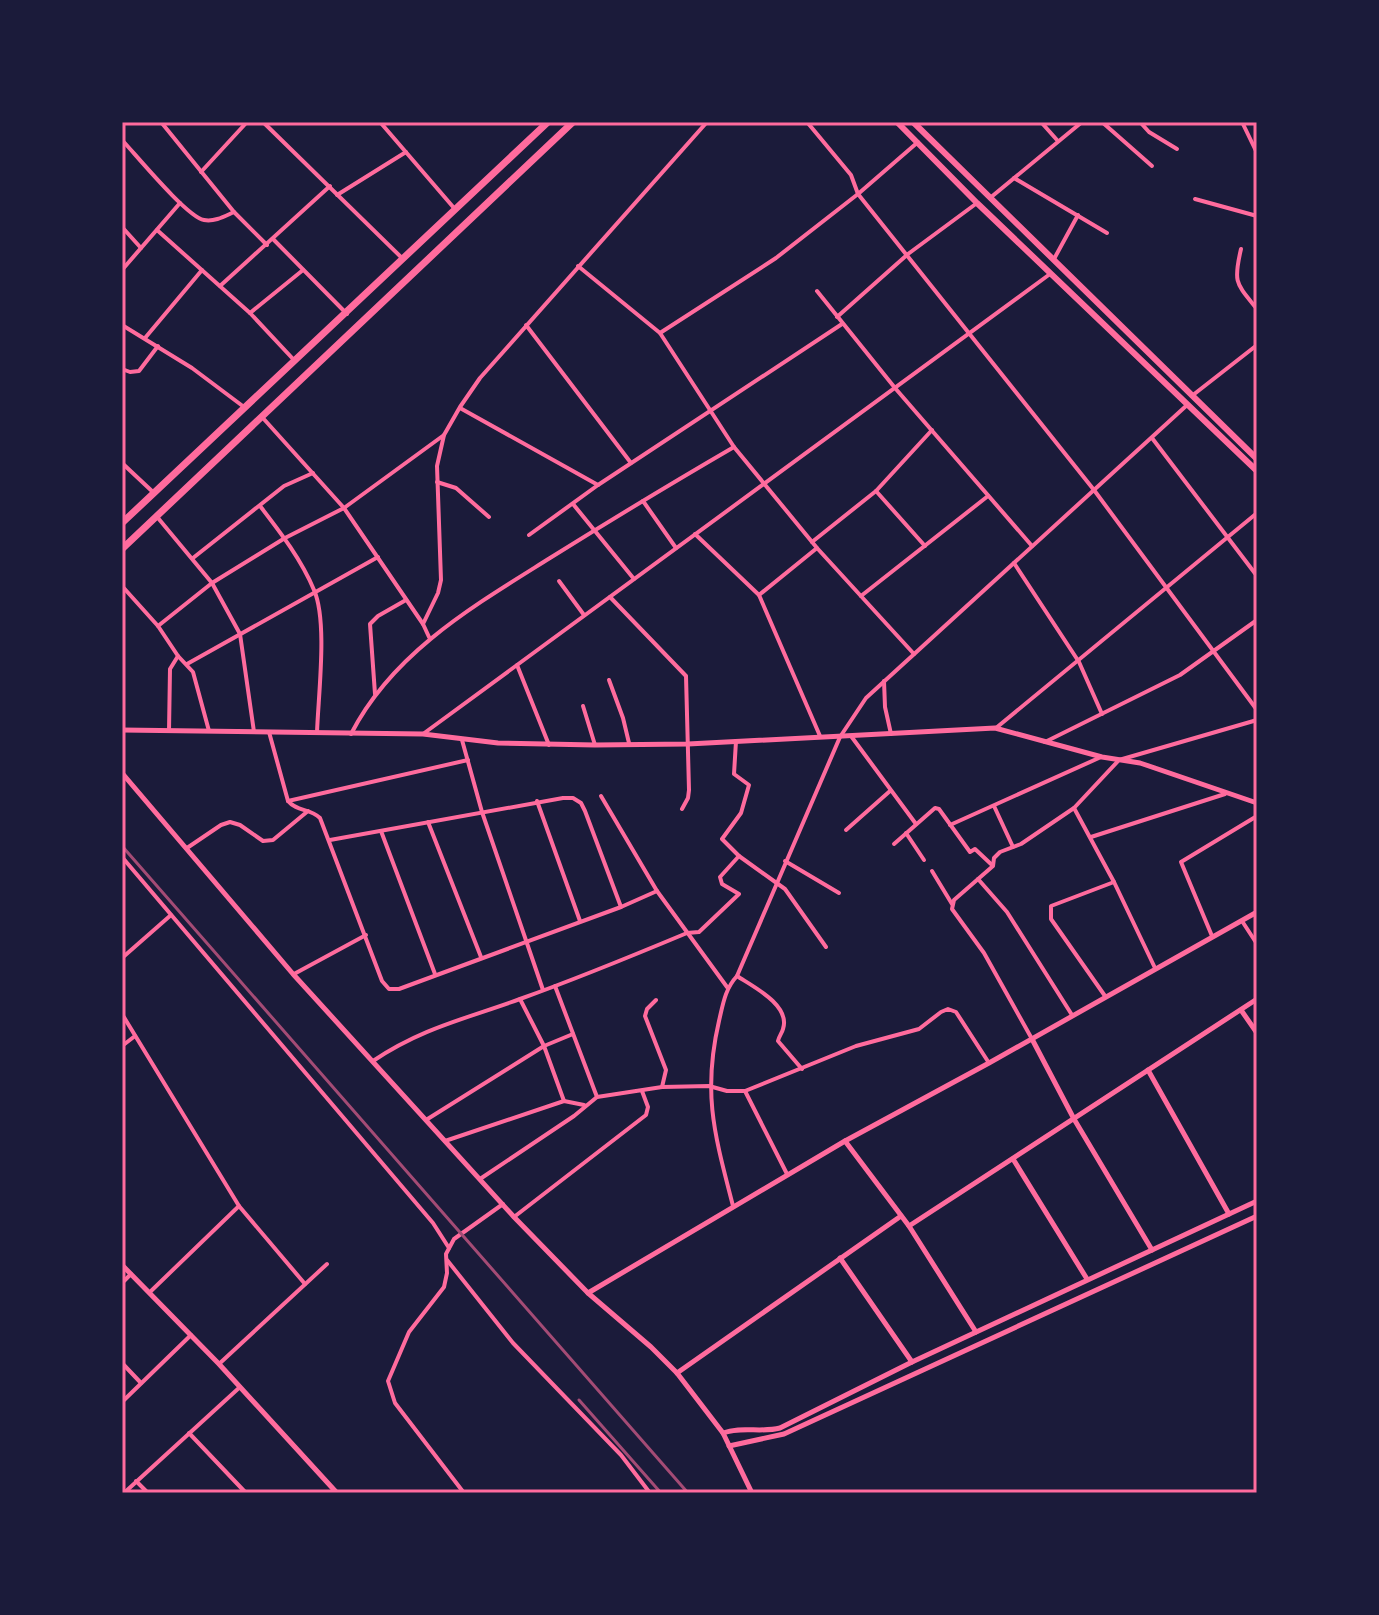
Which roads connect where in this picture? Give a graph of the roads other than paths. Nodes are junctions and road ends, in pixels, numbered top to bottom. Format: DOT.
graph roads {
  1 [pos="161,122"];
  2 [pos="247,122"];
  3 [pos="263,122"];
  4 [pos="548,122"];
  5 [pos="573,122"];
  6 [pos="707,122"];
  7 [pos="807,122"];
  8 [pos="897,122"];
  9 [pos="913,122"];
  10 [pos="1041,122"];
  11 [pos="1082,122"];
  12 [pos="1102,122"];
  13 [pos="1140,122"];
  14 [pos="1242,122"];
  15 [pos="382,123"];
  16 [pos="122,140"];
  17 [pos="1057,140"];
  18 [pos="918,141"];
  19 [pos="1177,149"];
  20 [pos="406,152"];
  21 [pos="1257,153"];
  22 [pos="1152,166"];
  23 [pos="201,172"];
  24 [pos="1014,178"];
  25 [pos="330,186"];
  26 [pos="858,194"];
  27 [pos="337,195"];
  28 [pos="990,198"];
  29 [pos="1195,199"];
  30 [pos="180,203"];
  31 [pos="977,203"];
  32 [pos="454,209"];
  33 [pos="234,212"];
  34 [pos="1078,215"];
  35 [pos="1257,216"];
  36 [pos="122,227"];
  37 [pos="157,230"];
  38 [pos="1107,233"];
  39 [pos="273,239"];
  40 [pos="267,245"];
  41 [pos="141,248"];
  42 [pos="1241,249"];
  43 [pos="908,254"];
  44 [pos="1054,259"];
  45 [pos="404,260"];
  46 [pos="578,266"];
  47 [pos="122,270"];
  48 [pos="202,270"];
  49 [pos="303,270"];
  50 [pos="1051,274"];
  51 [pos="220,286"];
  52 [pos="817,291"];
  53 [pos="1257,309"];
  54 [pos="250,313"];
  55 [pos="347,314"];
  56 [pos="837,317"];
  57 [pos="842,324"];
  58 [pos="122,325"];
  59 [pos="526,325"];
  60 [pos="660,333"];
  61 [pos="970,333"];
  62 [pos="145,338"];
  63 [pos="312,343"];
  64 [pos="1257,345"];
  65 [pos="158,346"];
  66 [pos="325,358"];
  67 [pos="294,360"];
  68 [pos="122,369"];
  69 [pos="895,388"];
  70 [pos="1191,396"];
  71 [pos="1186,406"];
  72 [pos="244,407"];
  73 [pos="460,407"];
  74 [pos="710,411"];
  75 [pos="262,417"];
  76 [pos="932,430"];
  77 [pos="444,435"];
  78 [pos="1152,437"];
  79 [pos="734,447"];
  80 [pos="1257,459"];
  81 [pos="122,463"];
  82 [pos="631,463"];
  83 [pos="1257,471"];
  84 [pos="313,473"];
  85 [pos="437,482"];
  86 [pos="765,484"];
  87 [pos="598,485"];
  88 [pos="1094,490"];
  89 [pos="876,491"];
  90 [pos="154,493"];
  91 [pos="988,495"];
  92 [pos="643,501"];
  93 [pos="573,504"];
  94 [pos="260,506"];
  95 [pos="344,508"];
  96 [pos="1257,513"];
  97 [pos="156,516"];
  98 [pos="489,517"];
  99 [pos="122,523"];
  100 [pos="595,530"];
  101 [pos="695,534"];
  102 [pos="529,535"];
  103 [pos="1228,537"];
  104 [pos="285,538"];
  105 [pos="812,542"];
  106 [pos="925,546"];
  107 [pos="1032,546"];
  108 [pos="676,548"];
  109 [pos="817,548"];
  110 [pos="122,549"];
  111 [pos="378,557"];
  112 [pos="193,558"];
  113 [pos="1014,563"];
  114 [pos="1257,576"];
  115 [pos="634,579"];
  116 [pos="559,581"];
  117 [pos="212,583"];
  118 [pos="122,586"];
  119 [pos="1167,588"];
  120 [pos="315,591"];
  121 [pos="759,595"];
  122 [pos="861,596"];
  123 [pos="610,597"];
  124 [pos="407,600"];
  125 [pos="584,615"];
  126 [pos="1257,620"];
  127 [pos="423,624"];
  128 [pos="158,626"];
  129 [pos="240,634"];
  130 [pos="429,638"];
  131 [pos="1213,650"];
  132 [pos="914,654"];
  133 [pos="178,656"];
  134 [pos="1079,662"];
  135 [pos="187,664"];
  136 [pos="517,665"];
  137 [pos="609,680"];
  138 [pos="884,681"];
  139 [pos="375,694"];
  140 [pos="583,706"];
  141 [pos="1257,710"];
  142 [pos="1102,714"];
  143 [pos="1257,720"];
  144 [pos="995,728"];
  145 [pos="122,730"];
  146 [pos="169,731"];
  147 [pos="209,732"];
  148 [pos="254,732"];
  149 [pos="269,732"];
  150 [pos="317,733"];
  151 [pos="351,734"];
  152 [pos="423,734"];
  153 [pos="891,734"];
  154 [pos="820,736"];
  155 [pos="851,736"];
  156 [pos="461,737"];
  157 [pos="840,737"];
  158 [pos="736,741"];
  159 [pos="1045,742"];
  160 [pos="629,743"];
  161 [pos="688,744"];
  162 [pos="549,745"];
  163 [pos="595,745"];
  164 [pos="1102,757"];
  165 [pos="468,760"];
  166 [pos="1119,760"];
  167 [pos="122,773"];
  168 [pos="890,791"];
  169 [pos="1225,794"];
  170 [pos="601,796"];
  171 [pos="288,801"];
  172 [pos="537,801"];
  173 [pos="1257,803"];
  174 [pos="994,806"];
  175 [pos="1074,808"];
  176 [pos="682,809"];
  177 [pos="309,810"];
  178 [pos="482,812"];
  179 [pos="1257,816"];
  180 [pos="428,822"];
  181 [pos="916,824"];
  182 [pos="950,825"];
  183 [pos="846,830"];
  184 [pos="381,831"];
  185 [pos="906,833"];
  186 [pos="1091,837"];
  187 [pos="330,840"];
  188 [pos="894,844"];
  189 [pos="1013,847"];
  190 [pos="187,848"];
  191 [pos="739,856"];
  192 [pos="122,857"];
  193 [pos="924,860"];
  194 [pos="785,861"];
  195 [pos="993,866"];
  196 [pos="932,871"];
  197 [pos="978,879"];
  198 [pos="1114,882"];
  199 [pos="775,883"];
  200 [pos="657,891"];
  201 [pos="839,893"];
  202 [pos="952,904"];
  203 [pos="621,907"];
  204 [pos="1257,912"];
  205 [pos="171,915"];
  206 [pos="580,921"];
  207 [pos="1242,921"];
  208 [pos="687,933"];
  209 [pos="366,935"];
  210 [pos="1212,936"];
  211 [pos="527,940"];
  212 [pos="1257,944"];
  213 [pos="826,947"];
  214 [pos="481,957"];
  215 [pos="122,958"];
  216 [pos="1155,968"];
  217 [pos="293,974"];
  218 [pos="435,974"];
  219 [pos="737,976"];
  220 [pos="555,986"];
  221 [pos="727,987"];
  222 [pos="543,991"];
  223 [pos="1105,996"];
  224 [pos="520,999"];
  225 [pos="1257,999"];
  226 [pos="656,1000"];
  227 [pos="1241,1010"];
  228 [pos="122,1014"];
  229 [pos="1073,1015"];
  230 [pos="1257,1033"];
  231 [pos="573,1034"];
  232 [pos="135,1036"];
  233 [pos="1032,1039"];
  234 [pos="122,1046"];
  235 [pos="544,1046"];
  236 [pos="373,1061"];
  237 [pos="989,1063"];
  238 [pos="802,1069"];
  239 [pos="1148,1070"];
  240 [pos="709,1086"];
  241 [pos="662,1087"];
  242 [pos="642,1091"];
  243 [pos="745,1091"];
  244 [pos="597,1097"];
  245 [pos="564,1101"];
  246 [pos="585,1105"];
  247 [pos="1074,1119"];
  248 [pos="426,1120"];
  249 [pos="445,1141"];
  250 [pos="845,1141"];
  251 [pos="1013,1159"];
  252 [pos="787,1174"];
  253 [pos="480,1179"];
  254 [pos="1257,1201"];
  255 [pos="503,1204"];
  256 [pos="239,1206"];
  257 [pos="733,1206"];
  258 [pos="1229,1214"];
  259 [pos="901,1216"];
  260 [pos="1257,1216"];
  261 [pos="514,1217"];
  262 [pos="909,1226"];
  263 [pos="449,1248"];
  264 [pos="1152,1250"];
  265 [pos="446,1258"];
  266 [pos="840,1258"];
  267 [pos="327,1264"];
  268 [pos="122,1265"];
  269 [pos="131,1274"];
  270 [pos="1087,1279"];
  271 [pos="122,1283"];
  272 [pos="305,1284"];
  273 [pos="150,1292"];
  274 [pos="588,1293"];
  275 [pos="976,1332"];
  276 [pos="191,1335"];
  277 [pos="912,1362"];
  278 [pos="122,1363"];
  279 [pos="219,1364"];
  280 [pos="677,1373"];
  281 [pos="141,1383"];
  282 [pos="240,1387"];
  283 [pos="122,1402"];
  284 [pos="189,1433"];
  285 [pos="723,1433"];
  286 [pos="729,1446"];
  287 [pos="136,1481"];
  288 [pos="124,1493"];
  289 [pos="148,1493"];
  290 [pos="246,1493"];
  291 [pos="337,1493"];
  292 [pos="464,1493"];
  293 [pos="650,1493"];
  294 [pos="752,1493"];
  1 -- 23 [label="street"];
  2 -- 23 [label="street"];
  3 -- 25 [label="street"];
  4 -- 32 [label="main road"];
  5 -- 66 [label="main road"];
  6 -- 46 [label="street"];
  7 -- 26 [label="street"];
  8 -- 18 [label="main road"];
  9 -- 28 [label="main road"];
  10 -- 17 [label="street"];
  11 -- 17 [label="street"];
  12 -- 22 [label="street"];
  13 -- 19 [label="street"];
  14 -- 21 [label="street"];
  15 -- 20 [label="street"];
  16 -- 30 [label="street"];
  17 -- 24 [label="street"];
  18 -- 26 [label="street"];
  18 -- 31 [label="main road"];
  20 -- 27 [label="street"];
  20 -- 32 [label="street"];
  23 -- 33 [label="street"];
  24 -- 28 [label="street"];
  24 -- 34 [label="street"];
  25 -- 27 [label="street"];
  25 -- 39 [label="street"];
  26 -- 43 [label="street"];
  26 -- 60 [label="street"];
  27 -- 45 [label="street"];
  28 -- 44 [label="main road"];
  29 -- 35 [label="street"];
  30 -- 33 [label="street"];
  30 -- 37 [label="street"];
  31 -- 43 [label="street"];
  31 -- 50 [label="main road"];
  32 -- 45 [label="main road"];
  33 -- 40 [label="street"];
  34 -- 38 [label="street"];
  34 -- 44 [label="street"];
  36 -- 41 [label="street"];
  37 -- 41 [label="street"];
  37 -- 48 [label="street"];
  39 -- 40 [label="street"];
  39 -- 49 [label="street"];
  40 -- 51 [label="street"];
  41 -- 47 [label="street"];
  42 -- 53 [label="street"];
  43 -- 56 [label="street"];
  43 -- 61 [label="street"];
  44 -- 70 [label="main road"];
  45 -- 55 [label="main road"];
  46 -- 59 [label="street"];
  46 -- 60 [label="street"];
  48 -- 51 [label="street"];
  48 -- 62 [label="street"];
  49 -- 54 [label="street"];
  49 -- 55 [label="street"];
  50 -- 61 [label="street"];
  50 -- 71 [label="main road"];
  51 -- 54 [label="street"];
  52 -- 56 [label="street"];
  54 -- 67 [label="street"];
  55 -- 63 [label="main road"];
  56 -- 57 [label="street"];
  57 -- 69 [label="street"];
  57 -- 74 [label="street"];
  58 -- 62 [label="street"];
  59 -- 73 [label="street"];
  59 -- 82 [label="street"];
  60 -- 74 [label="street"];
  61 -- 69 [label="street"];
  61 -- 88 [label="street"];
  62 -- 65 [label="street"];
  63 -- 66 [label="main road"];
  63 -- 67 [label="main road"];
  64 -- 70 [label="street"];
  65 -- 68 [label="street"];
  65 -- 72 [label="street"];
  66 -- 75 [label="main road"];
  67 -- 72 [label="main road"];
  69 -- 76 [label="street"];
  69 -- 86 [label="street"];
  70 -- 80 [label="main road"];
  71 -- 78 [label="street"];
  71 -- 83 [label="main road"];
  72 -- 90 [label="main road"];
  73 -- 77 [label="street"];
  73 -- 87 [label="street"];
  74 -- 79 [label="street"];
  74 -- 82 [label="street"];
  75 -- 84 [label="street"];
  75 -- 97 [label="main road"];
  76 -- 89 [label="street"];
  76 -- 91 [label="street"];
  77 -- 85 [label="street"];
  77 -- 95 [label="street"];
  78 -- 88 [label="street"];
  78 -- 103 [label="street"];
  79 -- 86 [label="street"];
  79 -- 92 [label="street"];
  81 -- 90 [label="street"];
  82 -- 87 [label="street"];
  84 -- 94 [label="street"];
  84 -- 95 [label="street"];
  85 -- 98 [label="street"];
  85 -- 127 [label="street"];
  86 -- 101 [label="street"];
  86 -- 105 [label="street"];
  87 -- 93 [label="street"];
  88 -- 107 [label="street"];
  88 -- 119 [label="street"];
  89 -- 105 [label="street"];
  89 -- 106 [label="street"];
  90 -- 99 [label="main road"];
  91 -- 106 [label="street"];
  91 -- 107 [label="street"];
  92 -- 100 [label="street"];
  92 -- 108 [label="street"];
  93 -- 100 [label="street"];
  93 -- 102 [label="street"];
  94 -- 104 [label="street"];
  94 -- 112 [label="street"];
  95 -- 104 [label="street"];
  95 -- 111 [label="street"];
  96 -- 103 [label="street"];
  97 -- 110 [label="main road"];
  97 -- 112 [label="street"];
  100 -- 115 [label="street"];
  100 -- 130 [label="street"];
  101 -- 108 [label="street"];
  101 -- 121 [label="street"];
  103 -- 114 [label="street"];
  103 -- 119 [label="street"];
  104 -- 117 [label="street"];
  104 -- 120 [label="street"];
  105 -- 109 [label="street"];
  106 -- 122 [label="street"];
  107 -- 113 [label="street"];
  108 -- 115 [label="street"];
  109 -- 121 [label="street"];
  109 -- 122 [label="street"];
  111 -- 120 [label="street"];
  111 -- 124 [label="street"];
  112 -- 117 [label="street"];
  113 -- 132 [label="street"];
  113 -- 134 [label="street"];
  115 -- 123 [label="street"];
  116 -- 125 [label="street"];
  117 -- 128 [label="street"];
  117 -- 129 [label="street"];
  118 -- 128 [label="street"];
  119 -- 131 [label="street"];
  119 -- 134 [label="street"];
  120 -- 129 [label="street"];
  120 -- 150 [label="street"];
  121 -- 154 [label="street"];
  122 -- 132 [label="street"];
  123 -- 125 [label="street"];
  123 -- 161 [label="street"];
  124 -- 127 [label="street"];
  124 -- 139 [label="street"];
  125 -- 136 [label="street"];
  126 -- 131 [label="street"];
  127 -- 130 [label="street"];
  128 -- 133 [label="street"];
  129 -- 135 [label="street"];
  129 -- 148 [label="street"];
  130 -- 139 [label="street"];
  131 -- 141 [label="street"];
  131 -- 142 [label="street"];
  132 -- 138 [label="street"];
  133 -- 135 [label="street"];
  133 -- 146 [label="street"];
  134 -- 142 [label="street"];
  134 -- 144 [label="street"];
  135 -- 147 [label="street"];
  136 -- 152 [label="street"];
  136 -- 162 [label="street"];
  137 -- 160 [label="street"];
  138 -- 153 [label="street"];
  138 -- 157 [label="street"];
  139 -- 151 [label="street"];
  140 -- 163 [label="street"];
  142 -- 159 [label="street"];
  143 -- 166 [label="street"];
  144 -- 153 [label="street"];
  144 -- 159 [label="street"];
  145 -- 146 [label="street"];
  146 -- 147 [label="street"];
  147 -- 148 [label="street"];
  148 -- 149 [label="street"];
  149 -- 150 [label="street"];
  149 -- 171 [label="street"];
  150 -- 151 [label="street"];
  151 -- 152 [label="street"];
  152 -- 156 [label="street"];
  153 -- 155 [label="street"];
  154 -- 157 [label="street"];
  154 -- 158 [label="street"];
  155 -- 157 [label="street"];
  155 -- 168 [label="street"];
  156 -- 162 [label="street"];
  156 -- 165 [label="street"];
  157 -- 194 [label="street"];
  158 -- 161 [label="street"];
  158 -- 191 [label="street"];
  159 -- 164 [label="street"];
  160 -- 161 [label="street"];
  160 -- 163 [label="street"];
  161 -- 176 [label="street"];
  162 -- 163 [label="street"];
  164 -- 166 [label="street"];
  164 -- 174 [label="street"];
  165 -- 171 [label="street"];
  165 -- 178 [label="street"];
  166 -- 169 [label="street"];
  166 -- 175 [label="street"];
  167 -- 190 [label="street"];
  168 -- 181 [label="street"];
  168 -- 183 [label="street"];
  169 -- 173 [label="street"];
  169 -- 186 [label="street"];
  170 -- 200 [label="street"];
  171 -- 177 [label="street"];
  172 -- 178 [label="street"];
  172 -- 203 [label="street"];
  172 -- 206 [label="street"];
  174 -- 182 [label="street"];
  174 -- 189 [label="street"];
  175 -- 186 [label="street"];
  175 -- 189 [label="street"];
  177 -- 187 [label="street"];
  177 -- 190 [label="street"];
  178 -- 180 [label="street"];
  178 -- 211 [label="street"];
  179 -- 210 [label="street"];
  180 -- 184 [label="street"];
  180 -- 214 [label="street"];
  181 -- 182 [label="street"];
  181 -- 185 [label="street"];
  182 -- 195 [label="street"];
  184 -- 187 [label="street"];
  184 -- 218 [label="street"];
  185 -- 188 [label="street"];
  185 -- 193 [label="street"];
  186 -- 198 [label="street"];
  187 -- 209 [label="street"];
  189 -- 195 [label="street"];
  190 -- 217 [label="street"];
  191 -- 199 [label="street"];
  191 -- 208 [label="street"];
  192 -- 205 [label="street"];
  194 -- 199 [label="street"];
  194 -- 201 [label="street"];
  195 -- 197 [label="street"];
  196 -- 202 [label="street"];
  197 -- 202 [label="street"];
  197 -- 229 [label="street"];
  198 -- 216 [label="street"];
  198 -- 223 [label="street"];
  199 -- 213 [label="street"];
  199 -- 219 [label="street"];
  200 -- 203 [label="street"];
  200 -- 208 [label="street"];
  202 -- 233 [label="street"];
  203 -- 206 [label="street"];
  204 -- 207 [label="street"];
  205 -- 215 [label="street"];
  205 -- 263 [label="street"];
  206 -- 211 [label="street"];
  207 -- 210 [label="street"];
  207 -- 212 [label="street"];
  208 -- 220 [label="street"];
  208 -- 221 [label="street"];
  209 -- 217 [label="street"];
  209 -- 218 [label="street"];
  210 -- 216 [label="street"];
  211 -- 214 [label="street"];
  211 -- 222 [label="street"];
  214 -- 218 [label="street"];
  216 -- 223 [label="street"];
  217 -- 236 [label="street"];
  219 -- 221 [label="street"];
  219 -- 238 [label="street"];
  220 -- 222 [label="street"];
  220 -- 231 [label="street"];
  221 -- 240 [label="street"];
  222 -- 224 [label="street"];
  223 -- 229 [label="street"];
  224 -- 235 [label="street"];
  224 -- 236 [label="street"];
  225 -- 227 [label="street"];
  226 -- 241 [label="street"];
  227 -- 230 [label="street"];
  227 -- 239 [label="street"];
  228 -- 232 [label="street"];
  229 -- 233 [label="street"];
  231 -- 235 [label="street"];
  231 -- 244 [label="street"];
  232 -- 234 [label="street"];
  232 -- 256 [label="street"];
  233 -- 237 [label="street"];
  233 -- 247 [label="street"];
  235 -- 245 [label="street"];
  235 -- 248 [label="street"];
  236 -- 248 [label="street"];
  237 -- 238 [label="street"];
  237 -- 250 [label="street"];
  238 -- 243 [label="street"];
  239 -- 247 [label="street"];
  239 -- 258 [label="street"];
  240 -- 241 [label="street"];
  240 -- 243 [label="street"];
  240 -- 257 [label="street"];
  241 -- 242 [label="street"];
  242 -- 244 [label="street"];
  242 -- 261 [label="street"];
  243 -- 252 [label="street"];
  244 -- 246 [label="street"];
  245 -- 246 [label="street"];
  245 -- 249 [label="street"];
  246 -- 253 [label="street"];
  247 -- 251 [label="street"];
  247 -- 264 [label="street"];
  248 -- 249 [label="street"];
  249 -- 253 [label="street"];
  250 -- 252 [label="street"];
  250 -- 259 [label="street"];
  251 -- 262 [label="street"];
  251 -- 270 [label="street"];
  252 -- 257 [label="street"];
  253 -- 255 [label="street"];
  254 -- 258 [label="street"];
  255 -- 261 [label="street"];
  255 -- 263 [label="street"];
  256 -- 272 [label="street"];
  256 -- 273 [label="street"];
  257 -- 274 [label="street"];
  258 -- 264 [label="street"];
  259 -- 262 [label="street"];
  259 -- 266 [label="street"];
  260 -- 286 [label="street"];
  261 -- 274 [label="street"];
  262 -- 275 [label="street"];
  263 -- 265 [label="street"];
  264 -- 270 [label="street"];
  265 -- 292 [label="street"];
  265 -- 293 [label="street"];
  266 -- 277 [label="street"];
  266 -- 280 [label="street"];
  267 -- 272 [label="street"];
  268 -- 269 [label="street"];
  269 -- 271 [label="street"];
  269 -- 273 [label="street"];
  270 -- 275 [label="street"];
  272 -- 279 [label="street"];
  273 -- 276 [label="street"];
  274 -- 280 [label="street"];
  275 -- 277 [label="street"];
  276 -- 279 [label="street"];
  276 -- 281 [label="street"];
  277 -- 285 [label="street"];
  278 -- 281 [label="street"];
  279 -- 282 [label="street"];
  280 -- 285 [label="street"];
  281 -- 283 [label="street"];
  282 -- 284 [label="street"];
  282 -- 291 [label="street"];
  284 -- 287 [label="street"];
  284 -- 290 [label="street"];
  285 -- 286 [label="street"];
  286 -- 294 [label="street"];
  287 -- 288 [label="street"];
  287 -- 289 [label="street"];
}
